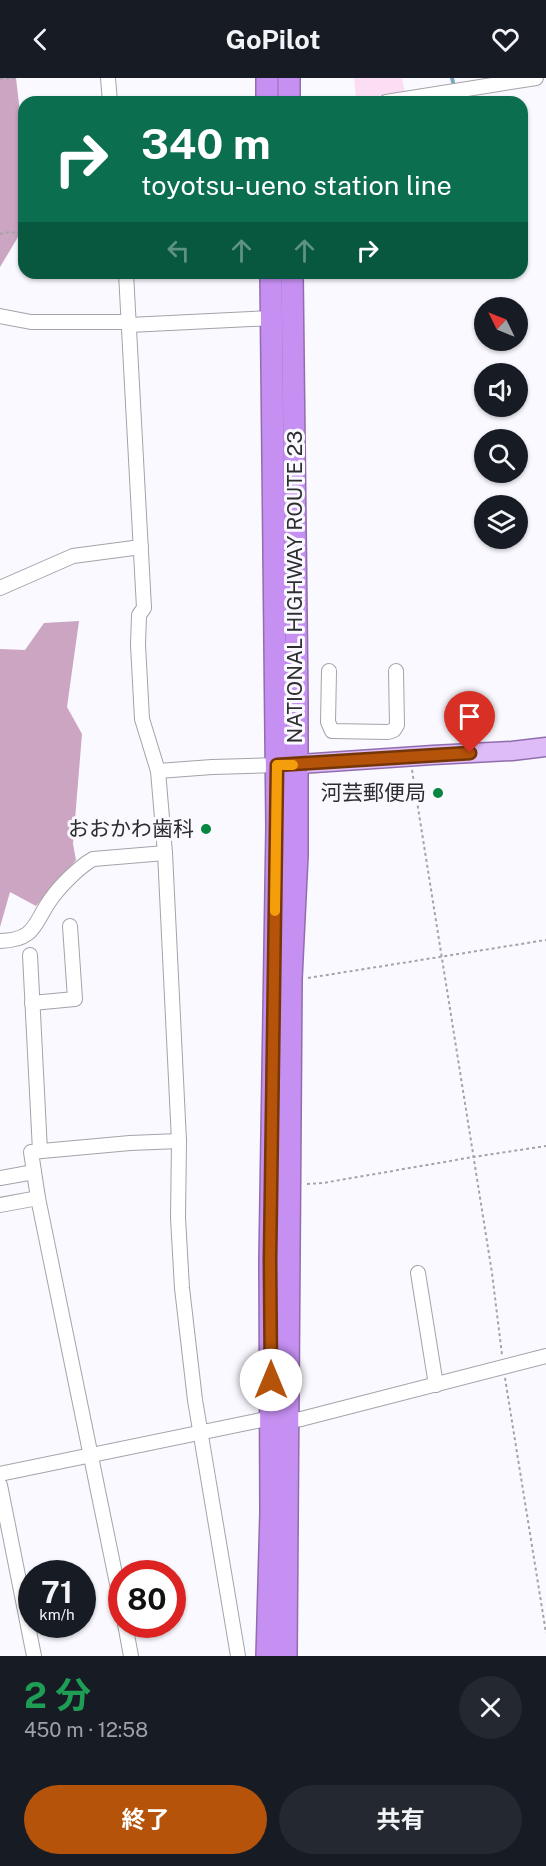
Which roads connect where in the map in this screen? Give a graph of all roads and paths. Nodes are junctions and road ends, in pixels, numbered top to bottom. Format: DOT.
graph roads {
  1 [pos="16,78"];
  2 [pos="108,78"];
  3 [pos="267,78"];
  4 [pos="289,78"];
  5 [pos="536,78"];
  6 [pos="0,79"];
  7 [pos="110,96"];
  8 [pos="267,96"];
  9 [pos="290,96"];
  10 [pos="424,96"];
  11 [pos="18,233"];
  12 [pos="0,234"];
  13 [pos="126,279"];
  14 [pos="271,279"];
  15 [pos="292,279"];
  16 [pos="0,316"];
  17 [pos="272,318"];
  18 [pos="129,324"];
  19 [pos="141,547"];
  20 [pos="0,588"];
  21 [pos="329,671"];
  22 [pos="396,671"];
  23 [pos="546,747"];
  24 [pos="407,757"];
  25 [pos="286,765"];
  26 [pos="158,771"];
  27 [pos="165,853"];
  28 [pos="70,926"];
  29 [pos="546,940"];
  30 [pos="0,941"];
  31 [pos="30,955"];
  32 [pos="441,956"];
  33 [pos="291,981"];
  34 [pos="32,1003"];
  35 [pos="179,1142"];
  36 [pos="546,1146"];
  37 [pos="40,1151"];
  38 [pos="473,1157"];
  39 [pos="34,1172"];
  40 [pos="0,1178"];
  41 [pos="289,1184"];
  42 [pos="38,1198"];
  43 [pos="0,1205"];
  44 [pos="418,1272"];
  45 [pos="546,1356"];
  46 [pos="504,1366"];
  47 [pos="435,1385"];
  48 [pos="279,1419"];
  49 [pos="201,1432"];
  50 [pos="92,1456"];
  51 [pos="0,1474"];
  52 [pos="0,1485"];
  53 [pos="113,1560"];
  54 [pos="546,1633"];
  55 [pos="128,1638"];
  56 [pos="34,1656"];
  57 [pos="131,1656"];
  58 [pos="238,1656"];
  59 [pos="267,1656"];
  60 [pos="286,1656"];
  1 -- 6 [label="path"];
  2 -- 7 [label="street"];
  3 -- 8 [label="highway"];
  4 -- 9 [label="highway"];
  5 -- 10 [label="street"];
  11 -- 12 [label="path"];
  13 -- 18 [label="street"];
  14 -- 17 [label="highway, NATIONAL HIGHWAY ROUTE 23"];
  15 -- 25 [label="highway, NATIONAL HIGHWAY ROUTE 23"];
  16 -- 18 [label="street"];
  17 -- 18 [label="street"];
  17 -- 25 [label="highway, NATIONAL HIGHWAY ROUTE 23"];
  18 -- 19 [label="street"];
  19 -- 20 [label="street"];
  19 -- 26 [label="street"];
  21 -- 22 [label="street"];
  23 -- 24 [label="main road"];
  24 -- 25 [label="main road"];
  24 -- 32 [label="path"];
  25 -- 26 [label="street"];
  25 -- 33 [label="highway, NATIONAL HIGHWAY ROUTE 23"];
  25 -- 48 [label="highway, NATIONAL HIGHWAY ROUTE 23"];
  26 -- 27 [label="street"];
  27 -- 30 [label="street"];
  27 -- 35 [label="street"];
  28 -- 34 [label="street"];
  29 -- 32 [label="path"];
  31 -- 34 [label="street"];
  32 -- 33 [label="path"];
  32 -- 38 [label="path"];
  33 -- 41 [label="highway, NATIONAL HIGHWAY ROUTE 23"];
  34 -- 37 [label="street"];
  35 -- 37 [label="street"];
  35 -- 49 [label="street"];
  36 -- 38 [label="path"];
  37 -- 39 [label="street"];
  38 -- 41 [label="path"];
  38 -- 46 [label="path"];
  39 -- 40 [label="street"];
  39 -- 42 [label="street"];
  41 -- 48 [label="highway, NATIONAL HIGHWAY ROUTE 23"];
  42 -- 43 [label="street"];
  42 -- 50 [label="street"];
  44 -- 47 [label="street"];
  45 -- 46 [label="street"];
  46 -- 47 [label="street"];
  46 -- 54 [label="path"];
  47 -- 48 [label="street"];
  48 -- 49 [label="street"];
  48 -- 59 [label="highway, NATIONAL HIGHWAY ROUTE 23"];
  48 -- 60 [label="highway, NATIONAL HIGHWAY ROUTE 23"];
  49 -- 50 [label="street"];
  49 -- 58 [label="street"];
  50 -- 51 [label="street"];
  50 -- 53 [label="street"];
  52 -- 56 [label="street"];
  55 -- 57 [label="street"];
}
